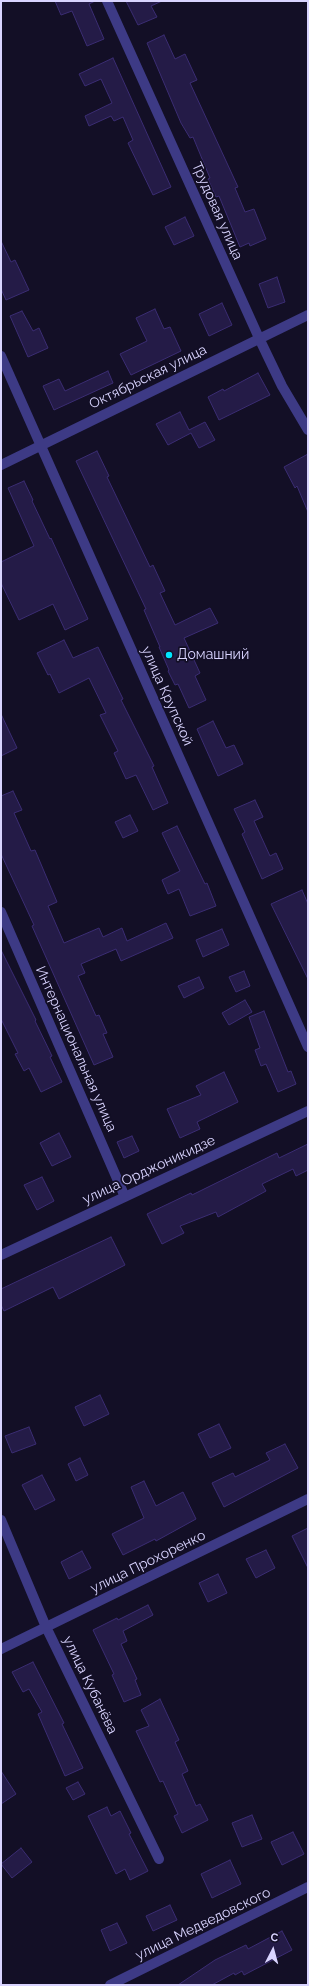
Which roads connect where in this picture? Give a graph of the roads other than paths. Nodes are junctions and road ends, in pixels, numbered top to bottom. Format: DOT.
graph roads {
  1 [pos="106,1"];
  2 [pos="308,315"];
  3 [pos="259,338"];
  4 [pos="1,356"];
  5 [pos="308,430"];
  6 [pos="41,445"];
  7 [pos="1,465"];
  8 [pos="1,912"];
  9 [pos="308,1047"];
  10 [pos="308,1111"];
  11 [pos="125,1197"];
  12 [pos="1,1255"];
  13 [pos="308,1499"];
  14 [pos="1,1520"];
  15 [pos="46,1627"];
  16 [pos="1,1649"];
  17 [pos="159,1859"];
  18 [pos="308,1887"];
  19 [pos="110,1985"];
  1 -- 3 [label="street, Трудовая улица"];
  2 -- 3 [label="street, Октябрьская улица"];
  3 -- 5 [label="street, Трудовая улица"];
  3 -- 6 [label="street, Октябрьская улица"];
  4 -- 6 [label="street, улица Крупской"];
  6 -- 7 [label="street, Октябрьская улица"];
  6 -- 9 [label="street, улица Крупской"];
  8 -- 11 [label="street, Интернациональная улица"];
  10 -- 11 [label="street, улица Орджоникидзе"];
  11 -- 12 [label="street, улица Орджоникидзе"];
  13 -- 15 [label="street, улица Прохоренко"];
  14 -- 15 [label="street, улица Кубанёва"];
  15 -- 16 [label="street, улица Прохоренко"];
  15 -- 17 [label="street, улица Кубанёва"];
  18 -- 19 [label="street, улица Медведовского"];
}
